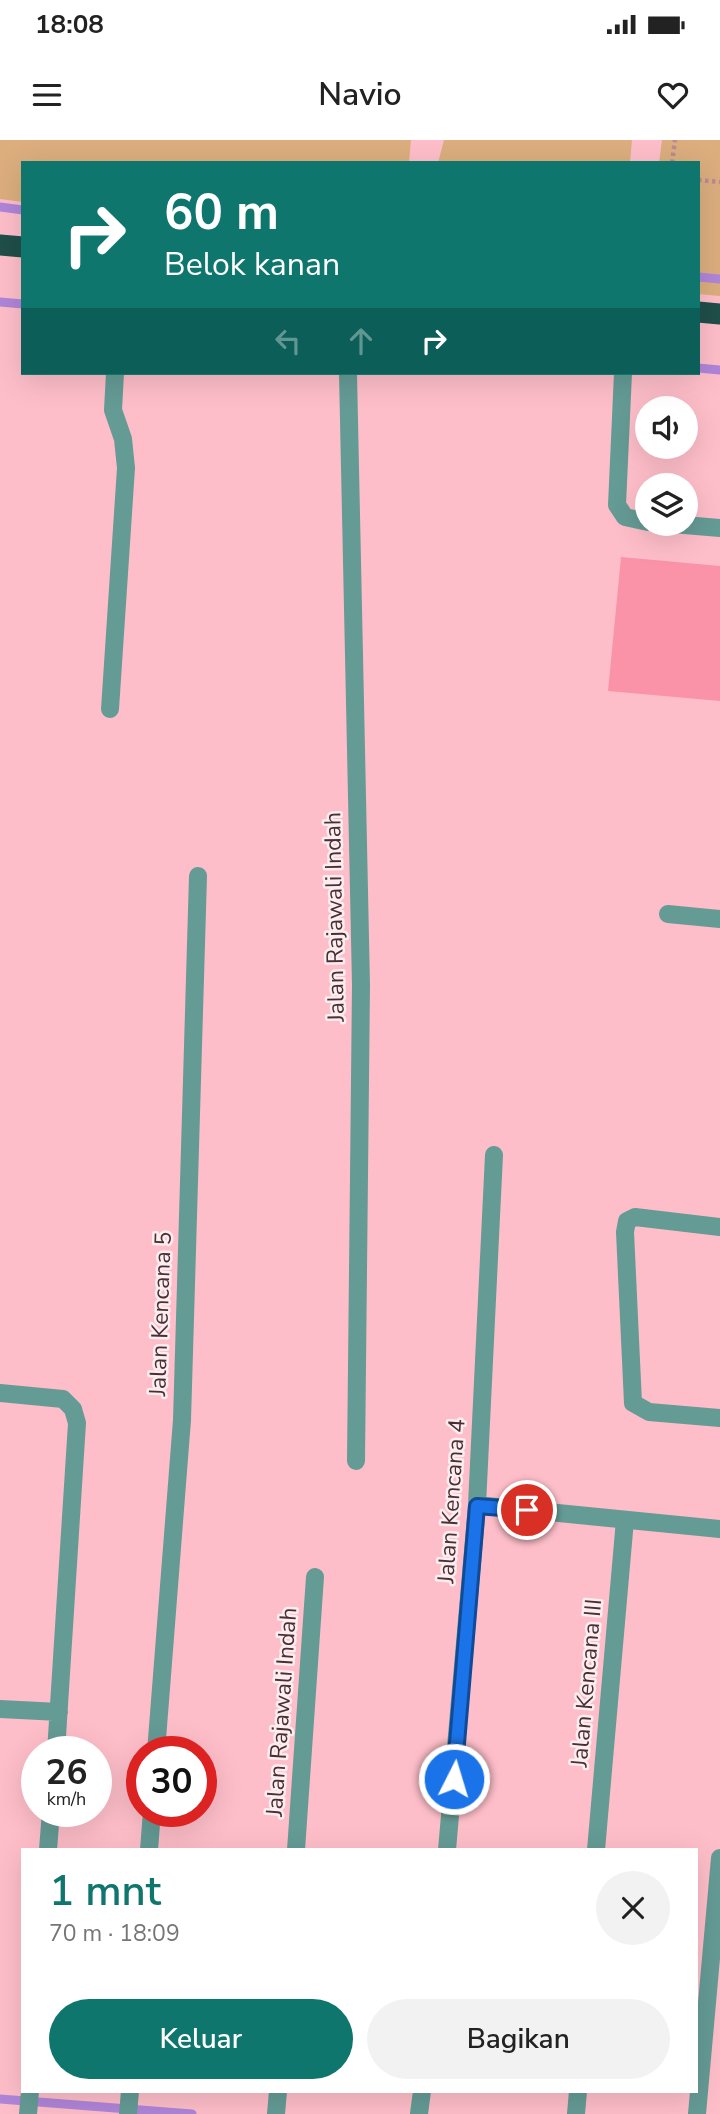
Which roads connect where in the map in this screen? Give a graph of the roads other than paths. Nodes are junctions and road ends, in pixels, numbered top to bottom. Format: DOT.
graph roads {
  1 [pos="0,245"];
  2 [pos="21,247"];
  3 [pos="700,312"];
  4 [pos="720,314"];
  5 [pos="115,375"];
  6 [pos="348,375"];
  7 [pos="623,375"];
  8 [pos="635,519"];
  9 [pos="698,526"];
  10 [pos="720,528"];
  11 [pos="110,709"];
  12 [pos="198,876"];
  13 [pos="668,914"];
  14 [pos="720,919"];
  15 [pos="494,1155"];
  16 [pos="720,1227"];
  17 [pos="0,1393"];
  18 [pos="720,1418"];
  19 [pos="356,1461"];
  20 [pos="477,1506"];
  21 [pos="625,1520"];
  22 [pos="720,1530"];
  23 [pos="315,1577"];
  24 [pos="0,1709"];
  25 [pos="59,1712"];
  26 [pos="57,1736"];
  27 [pos="157,1736"];
  28 [pos="50,1827"];
  29 [pos="151,1827"];
  30 [pos="48,1848"];
  31 [pos="149,1848"];
  32 [pos="296,1848"];
  33 [pos="447,1848"];
  34 [pos="596,1848"];
  35 [pos="720,1858"];
  36 [pos="30,2093"];
  37 [pos="130,2093"];
  38 [pos="278,2093"];
  39 [pos="422,2093"];
  40 [pos="578,2093"];
  41 [pos="28,2114"];
  42 [pos="128,2114"];
  43 [pos="276,2114"];
  44 [pos="419,2114"];
  45 [pos="576,2114"];
  46 [pos="697,2114"];
  1 -- 2 [label="highway"];
  3 -- 4 [label="highway"];
  5 -- 11 [label="street"];
  6 -- 19 [label="street, Jalan Rajawali Indah"];
  7 -- 8 [label="street"];
  9 -- 10 [label="street"];
  12 -- 27 [label="street, Jalan Kencana 5"];
  13 -- 14 [label="street"];
  15 -- 20 [label="street, Jalan Kencana 4"];
  16 -- 18 [label="street"];
  17 -- 25 [label="street"];
  20 -- 21 [label="street"];
  20 -- 33 [label="street, Jalan Kencana 4"];
  21 -- 22 [label="street"];
  21 -- 34 [label="street, Jalan Kencana III"];
  23 -- 32 [label="street, Jalan Rajawali Indah"];
  24 -- 25 [label="street"];
  25 -- 26 [label="street"];
  28 -- 30 [label="street"];
  29 -- 31 [label="street"];
  35 -- 46 [label="street"];
  36 -- 41 [label="street"];
  37 -- 42 [label="street"];
  38 -- 43 [label="street"];
  39 -- 44 [label="street"];
  40 -- 45 [label="street"];
}
